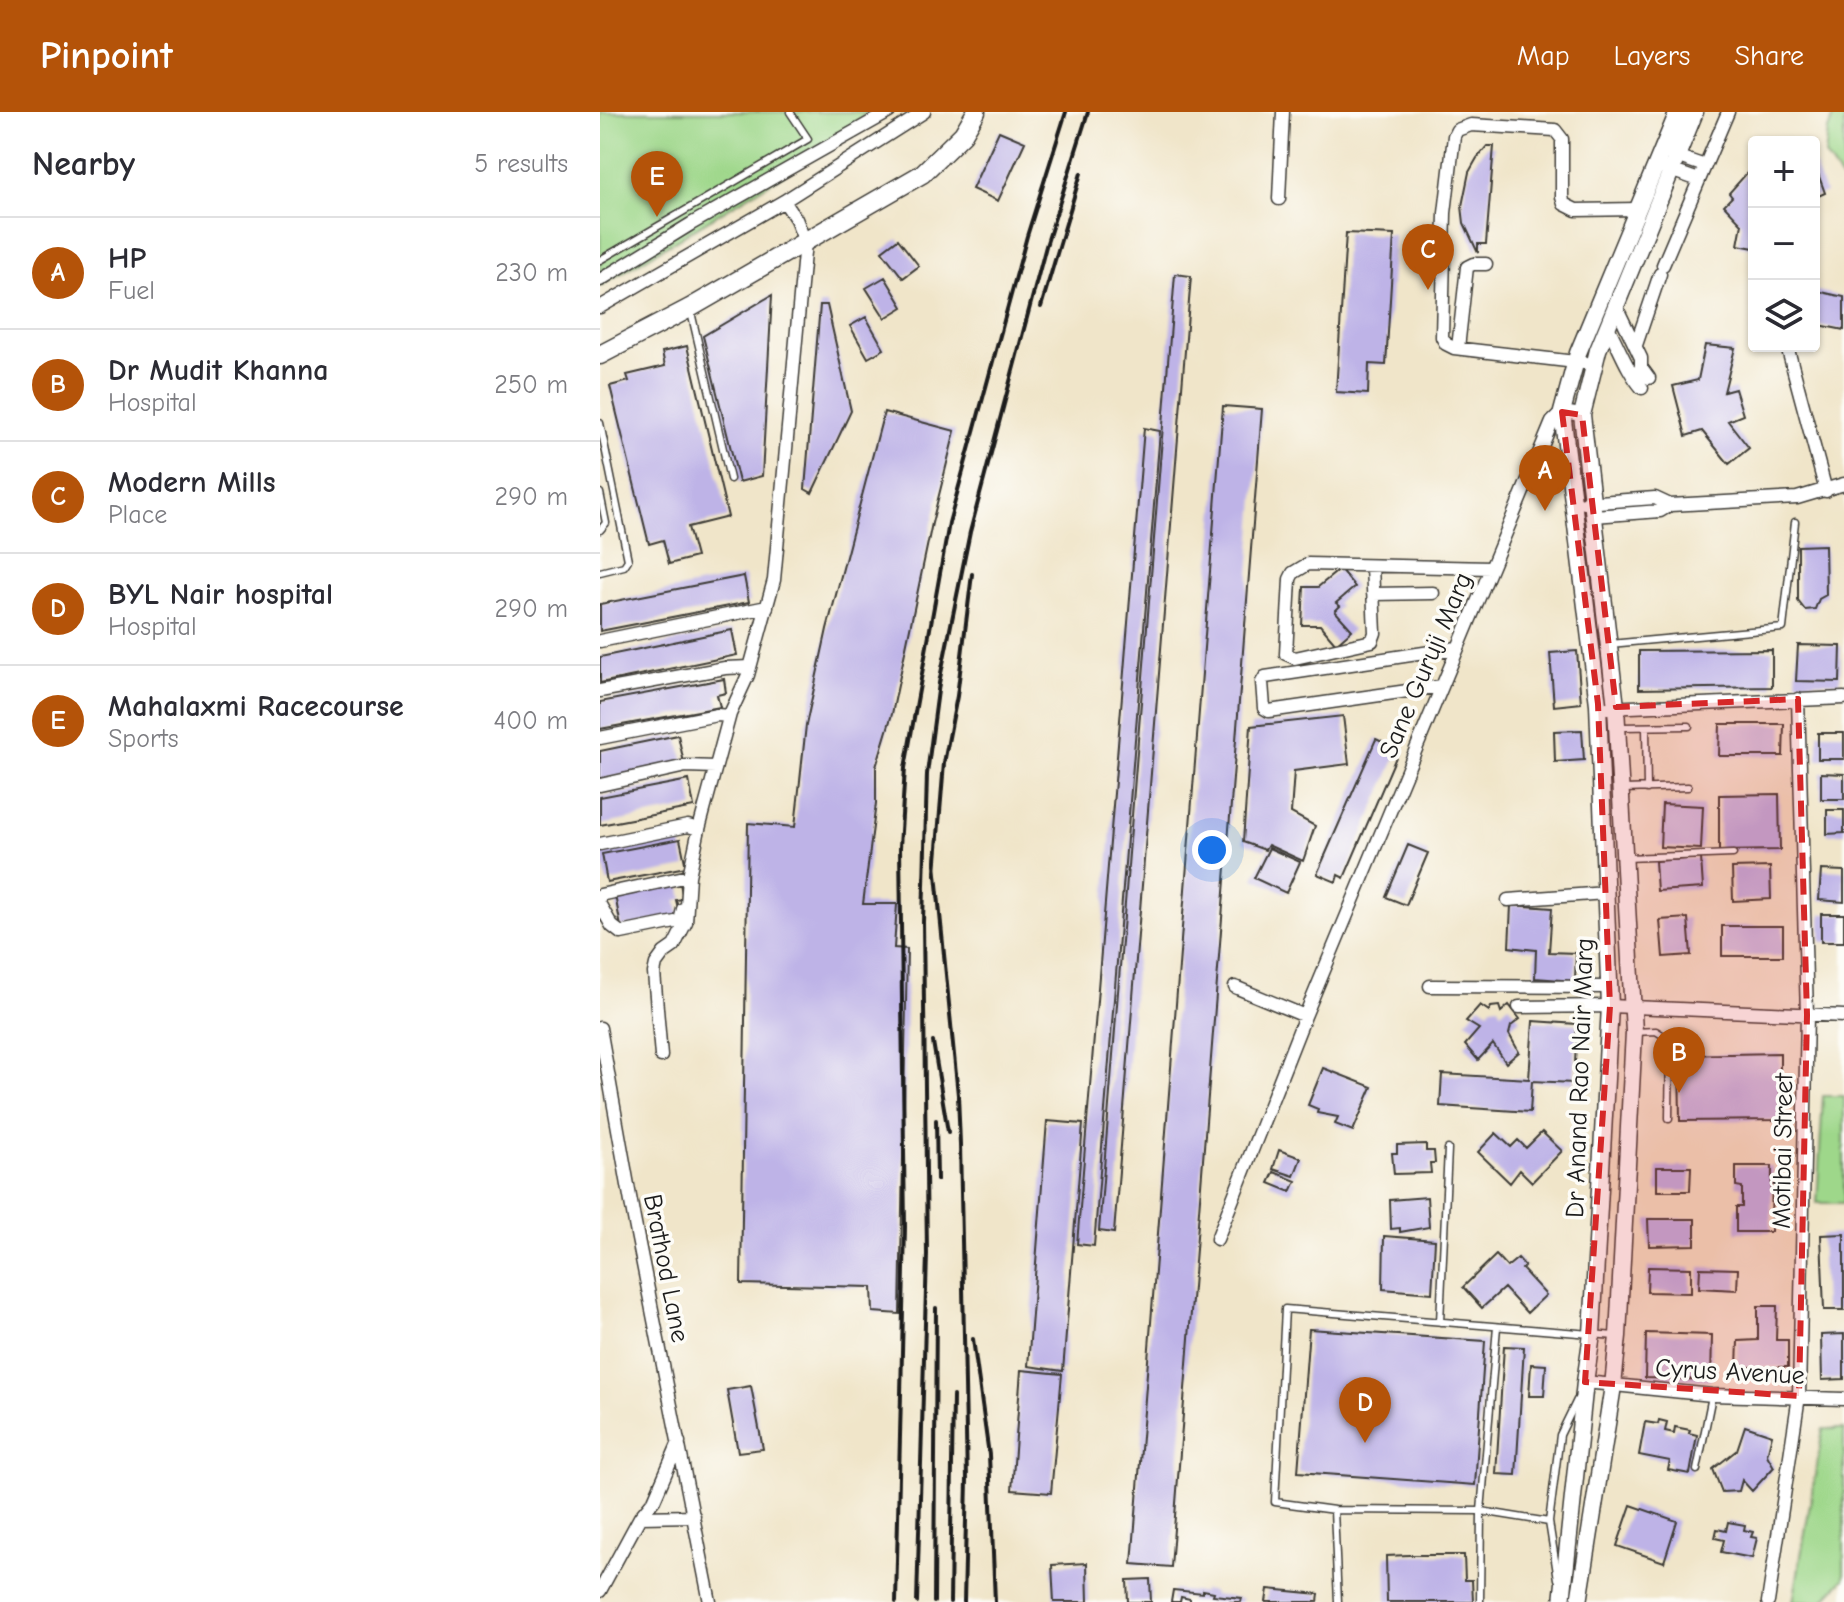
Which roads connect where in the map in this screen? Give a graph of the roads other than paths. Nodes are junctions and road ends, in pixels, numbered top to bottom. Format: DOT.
graph roads {
  1 [pos="790,112"];
  2 [pos="889,112"];
  3 [pos="924,112"];
  4 [pos="976,112"];
  5 [pos="1283,112"];
  6 [pos="1678,112"];
  7 [pos="1695,112"];
  8 [pos="1728,112"];
  9 [pos="1667,161"];
  10 [pos="1705,166"];
  11 [pos="1699,180"];
  12 [pos="1279,199"];
  13 [pos="784,201"];
  14 [pos="1638,209"];
  15 [pos="805,242"];
  16 [pos="600,260"];
  17 [pos="1486,264"];
  18 [pos="600,280"];
  19 [pos="1616,306"];
  20 [pos="600,307"];
  21 [pos="690,308"];
  22 [pos="1608,327"];
  23 [pos="1636,345"];
  24 [pos="1458,348"];
  25 [pos="1789,352"];
  26 [pos="600,355"];
  27 [pos="1576,361"];
  28 [pos="1594,364"];
  29 [pos="1562,412"];
  30 [pos="1582,415"];
  31 [pos="600,423"];
  32 [pos="730,479"];
  33 [pos="1844,484"];
  34 [pos="1826,491"];
  35 [pos="600,493"];
  36 [pos="1573,504"];
  37 [pos="1594,509"];
  38 [pos="1795,522"];
  39 [pos="600,530"];
  40 [pos="1372,566"];
  41 [pos="1491,568"];
  42 [pos="600,572"];
  43 [pos="1433,593"];
  44 [pos="1373,594"];
  45 [pos="767,607"];
  46 [pos="600,641"];
  47 [pos="1609,644"];
  48 [pos="1457,648"];
  49 [pos="750,667"];
  50 [pos="1442,686"];
  51 [pos="600,691"];
  52 [pos="1844,698"];
  53 [pos="1798,699"];
  54 [pos="1616,707"];
  55 [pos="1598,708"];
  56 [pos="729,716"];
  57 [pos="1672,716"];
  58 [pos="1672,726"];
  59 [pos="1689,726"];
  60 [pos="1646,727"];
  61 [pos="1617,728"];
  62 [pos="600,738"];
  63 [pos="715,767"];
  64 [pos="600,785"];
  65 [pos="1688,787"];
  66 [pos="1621,789"];
  67 [pos="1647,789"];
  68 [pos="699,829"];
  69 [pos="600,844"];
  70 [pos="1733,854"];
  71 [pos="1626,858"];
  72 [pos="686,876"];
  73 [pos="1606,893"];
  74 [pos="600,895"];
  75 [pos="1508,900"];
  76 [pos="600,905"];
  77 [pos="1430,986"];
  78 [pos="1235,987"];
  79 [pos="1610,987"];
  80 [pos="1610,1006"];
  81 [pos="1519,1007"];
  82 [pos="1633,1007"];
  83 [pos="1807,1015"];
  84 [pos="1305,1016"];
  85 [pos="1844,1016"];
  86 [pos="600,1028"];
  87 [pos="1634,1032"];
  88 [pos="661,1056"];
  89 [pos="1669,1118"];
  90 [pos="1448,1149"];
  91 [pos="1217,1239"];
  92 [pos="1440,1322"];
  93 [pos="1497,1327"];
  94 [pos="1592,1334"];
  95 [pos="1618,1336"];
  96 [pos="1585,1382"];
  97 [pos="1613,1386"];
  98 [pos="1712,1395"];
  99 [pos="1799,1396"];
  100 [pos="1844,1399"];
  101 [pos="679,1441"];
  102 [pos="1697,1470"];
  103 [pos="1334,1510"];
  104 [pos="1481,1511"];
  105 [pos="694,1516"];
  106 [pos="640,1517"];
  107 [pos="1549,1522"];
  108 [pos="600,1591"];
  109 [pos="710,1602"];
  110 [pos="1338,1602"];
  111 [pos="1480,1602"];
  112 [pos="1562,1602"];
  113 [pos="1579,1602"];
  114 [pos="1768,1602"];
  1 -- 16 [label="lane"];
  2 -- 18 [label="street"];
  3 -- 13 [label="street"];
  4 -- 15 [label="main road"];
  5 -- 12 [label="street"];
  6 -- 9 [label="main road, Sane Guruji Marg"];
  7 -- 9 [label="main road, Sane Guruji Marg"];
  8 -- 10 [label="street"];
  9 -- 10 [label="street"];
  9 -- 11 [label="street"];
  9 -- 14 [label="main road, Sane Guruji Marg"];
  9 -- 19 [label="main road, Sane Guruji Marg"];
  10 -- 11 [label="street"];
  11 -- 23 [label="street"];
  13 -- 15 [label="street"];
  13 -- 20 [label="street"];
  14 -- 24 [label="street"];
  14 -- 27 [label="main road, Sane Guruji Marg"];
  15 -- 21 [label="main road"];
  15 -- 45 [label="street"];
  17 -- 24 [label="street"];
  19 -- 22 [label="main road, Sane Guruji Marg"];
  19 -- 23 [label="street"];
  21 -- 26 [label="main road"];
  21 -- 32 [label="lane"];
  22 -- 23 [label="street"];
  22 -- 28 [label="main road, Sane Guruji Marg"];
  24 -- 27 [label="street"];
  25 -- 34 [label="street"];
  27 -- 28 [label="street"];
  27 -- 29 [label="main road, Sane Guruji Marg"];
  28 -- 30 [label="main road, Sane Guruji Marg"];
  29 -- 30 [label="street"];
  29 -- 36 [label="main road, Dr Anand Rao Nair Marg"];
  29 -- 41 [label="street, Sane Guruji Marg"];
  30 -- 37 [label="main road, Dr Anand Rao Nair Marg"];
  31 -- 42 [label="lane"];
  33 -- 34 [label="street"];
  34 -- 37 [label="street"];
  35 -- 39 [label="lane"];
  36 -- 37 [label="street"];
  36 -- 55 [label="main road, Dr Anand Rao Nair Marg"];
  37 -- 47 [label="main road, Dr Anand Rao Nair Marg"];
  38 -- 47 [label="lane"];
  40 -- 41 [label="street"];
  40 -- 44 [label="street"];
  40 -- 44 [label="street"];
  41 -- 48 [label="street, Sane Guruji Marg"];
  43 -- 44 [label="street"];
  45 -- 46 [label="street"];
  45 -- 49 [label="street"];
  47 -- 54 [label="main road, Dr Anand Rao Nair Marg"];
  48 -- 50 [label="street, Sane Guruji Marg"];
  48 -- 50 [label="street"];
  49 -- 51 [label="street"];
  49 -- 56 [label="street"];
  50 -- 84 [label="street, Sane Guruji Marg"];
  52 -- 53 [label="street"];
  53 -- 54 [label="street"];
  53 -- 83 [label="street, Motibai Street"];
  54 -- 55 [label="street"];
  54 -- 61 [label="main road, Dr Anand Rao Nair Marg"];
  55 -- 73 [label="main road, Dr Anand Rao Nair Marg"];
  56 -- 62 [label="street"];
  56 -- 63 [label="street"];
  57 -- 58 [label="lane"];
  58 -- 59 [label="lane"];
  58 -- 60 [label="lane"];
  60 -- 61 [label="lane"];
  60 -- 67 [label="lane"];
  61 -- 66 [label="main road, Dr Anand Rao Nair Marg"];
  63 -- 64 [label="street"];
  63 -- 68 [label="street"];
  65 -- 67 [label="lane"];
  66 -- 67 [label="lane"];
  66 -- 71 [label="main road, Dr Anand Rao Nair Marg"];
  68 -- 69 [label="street"];
  68 -- 72 [label="street"];
  70 -- 71 [label="lane"];
  71 -- 82 [label="main road, Dr Anand Rao Nair Marg"];
  72 -- 74 [label="street"];
  72 -- 76 [label="street"];
  72 -- 88 [label="street"];
  73 -- 75 [label="street"];
  73 -- 79 [label="main road, Dr Anand Rao Nair Marg"];
  77 -- 79 [label="street"];
  78 -- 84 [label="street"];
  79 -- 80 [label="main road, Dr Anand Rao Nair Marg"];
  80 -- 81 [label="street"];
  80 -- 82 [label="street"];
  80 -- 94 [label="main road, Dr Anand Rao Nair Marg"];
  82 -- 83 [label="street"];
  82 -- 87 [label="main road, Dr Anand Rao Nair Marg"];
  83 -- 85 [label="street"];
  83 -- 99 [label="street, Motibai Street"];
  84 -- 91 [label="street, Sane Guruji Marg"];
  86 -- 101 [label="street, Brathod Lane"];
  87 -- 89 [label="lane"];
  87 -- 95 [label="main road, Dr Anand Rao Nair Marg"];
  90 -- 92 [label="lane"];
  92 -- 93 [label="lane"];
  92 -- 103 [label="lane"];
  93 -- 94 [label="lane"];
  93 -- 104 [label="lane"];
  94 -- 95 [label="lane"];
  94 -- 96 [label="main road, Dr Anand Rao Nair Marg"];
  95 -- 97 [label="main road, Dr Anand Rao Nair Marg"];
  96 -- 97 [label="street, Cyrus Avenue"];
  96 -- 107 [label="lane"];
  96 -- 112 [label="main road, Dr Anand Rao Nair Marg"];
  97 -- 98 [label="street, Cyrus Avenue"];
  97 -- 113 [label="main road, Dr Anand Rao Nair Marg"];
  98 -- 99 [label="street, Cyrus Avenue"];
  98 -- 102 [label="lane"];
  99 -- 100 [label="street, Cyrus Avenue"];
  99 -- 114 [label="street, Motibai Street"];
  101 -- 105 [label="street, Brathod Lane"];
  101 -- 106 [label="street"];
  103 -- 104 [label="lane"];
  103 -- 110 [label="lane"];
  104 -- 107 [label="lane"];
  104 -- 111 [label="lane"];
  105 -- 106 [label="street"];
  105 -- 109 [label="street, Brathod Lane"];
  106 -- 108 [label="street"];
  107 -- 112 [label="lane"];
}
